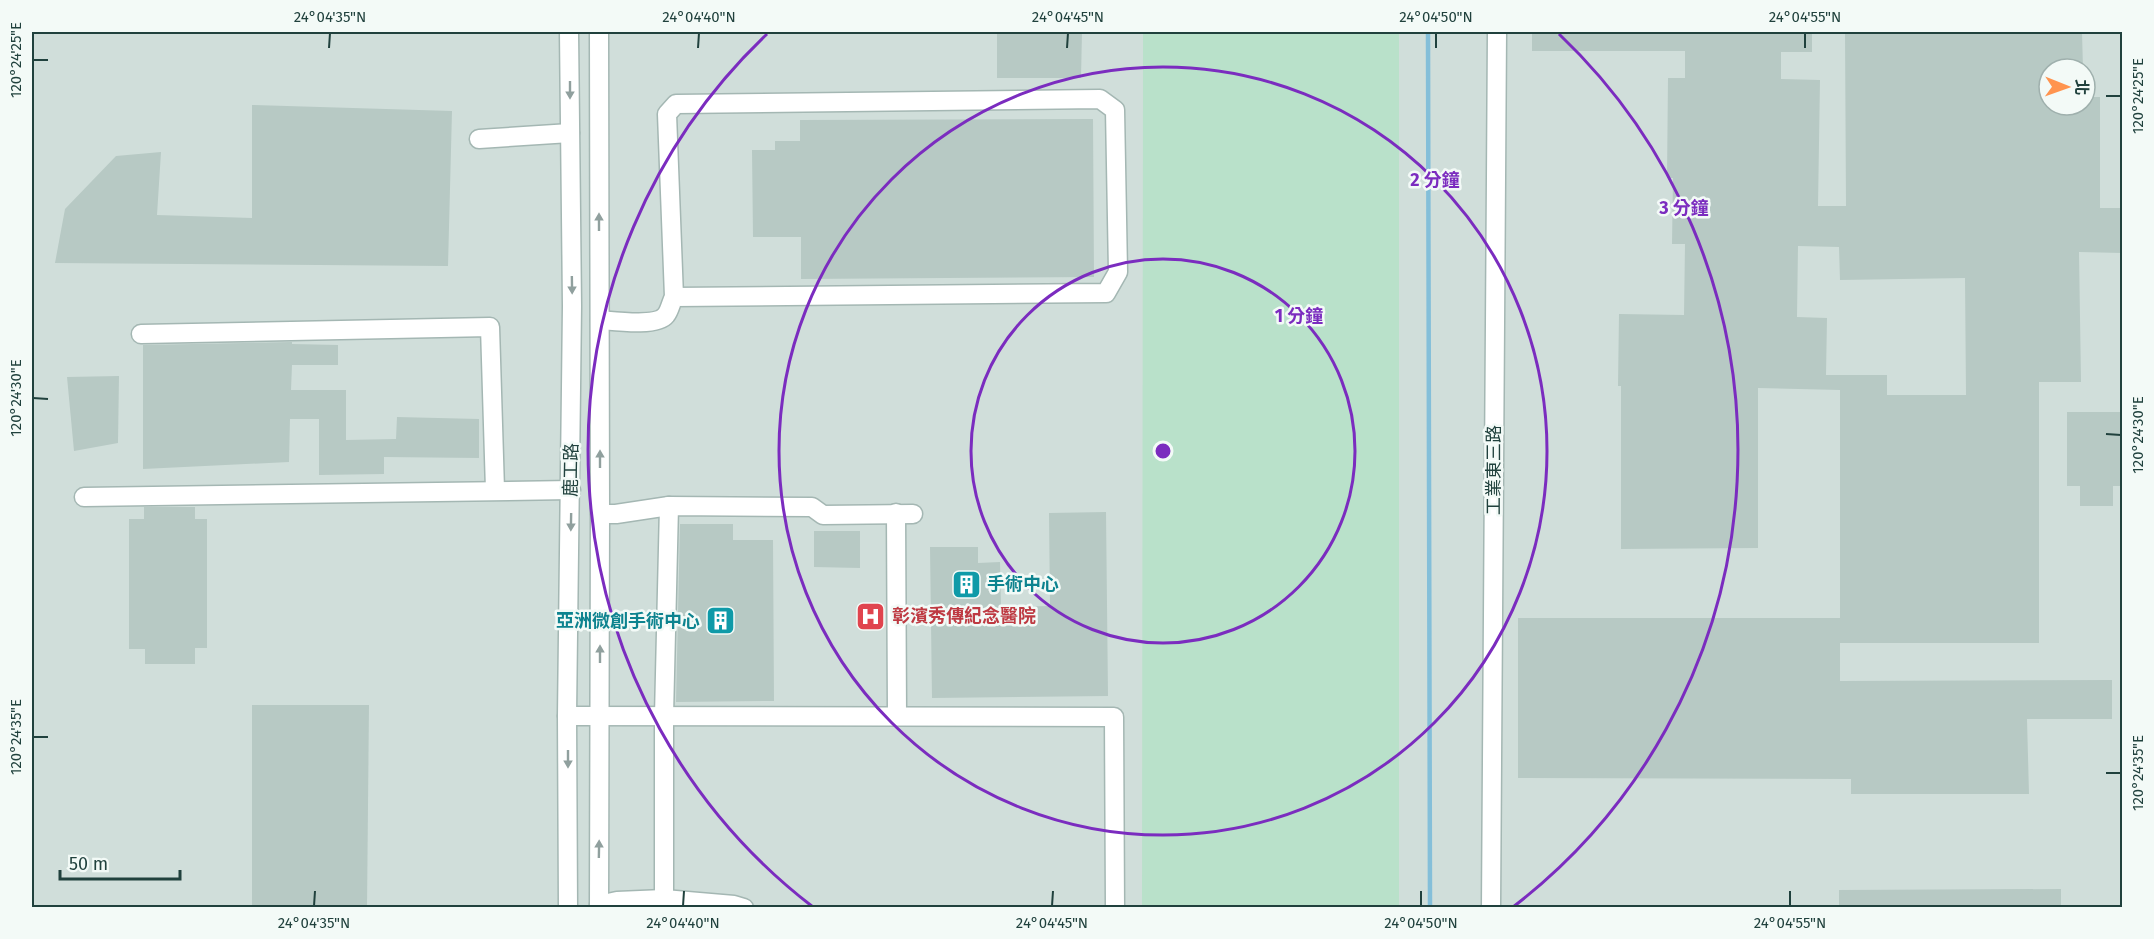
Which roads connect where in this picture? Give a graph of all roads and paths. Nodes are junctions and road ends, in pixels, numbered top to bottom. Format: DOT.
graph roads {
  1 [pos="569,32"];
  2 [pos="599,32"];
  3 [pos="1497,32"];
  4 [pos="570,133"];
  5 [pos="479,139"];
  6 [pos="674,297"];
  7 [pos="600,320"];
  8 [pos="141,334"];
  9 [pos="495,490"];
  10 [pos="572,490"];
  11 [pos="84,497"];
  12 [pos="669,506"];
  13 [pos="600,514"];
  14 [pos="897,715"];
  15 [pos="567,716"];
  16 [pos="664,716"];
  17 [pos="600,718"];
  18 [pos="664,903"];
  19 [pos="599,906"];
  20 [pos="568,908"];
  21 [pos="744,908"];
  22 [pos="1115,908"];
  23 [pos="1491,908"];
  1 -- 4 [label="street, 鹿工路, one-way"];
  7 -- 2 [label="street, 鹿工路, one-way"];
  3 -- 23 [label="street, 工業東三路"];
  4 -- 5 [label="street"];
  4 -- 10 [label="street, 鹿工路, one-way"];
  6 -- 6 [label="street"];
  6 -- 7 [label="street"];
  13 -- 7 [label="street, 鹿工路, one-way"];
  8 -- 9 [label="street"];
  9 -- 10 [label="street"];
  9 -- 11 [label="street"];
  10 -- 15 [label="street, 鹿工路, one-way"];
  12 -- 13 [label="street"];
  12 -- 14 [label="street"];
  12 -- 16 [label="street"];
  17 -- 13 [label="street, 鹿工路, one-way"];
  14 -- 16 [label="street"];
  14 -- 22 [label="street"];
  15 -- 17 [label="street"];
  15 -- 20 [label="street, 鹿工路, one-way"];
  16 -- 17 [label="street"];
  16 -- 18 [label="street"];
  19 -- 17 [label="street, 鹿工路, one-way"];
  18 -- 19 [label="street"];
  18 -- 21 [label="street"];
}
